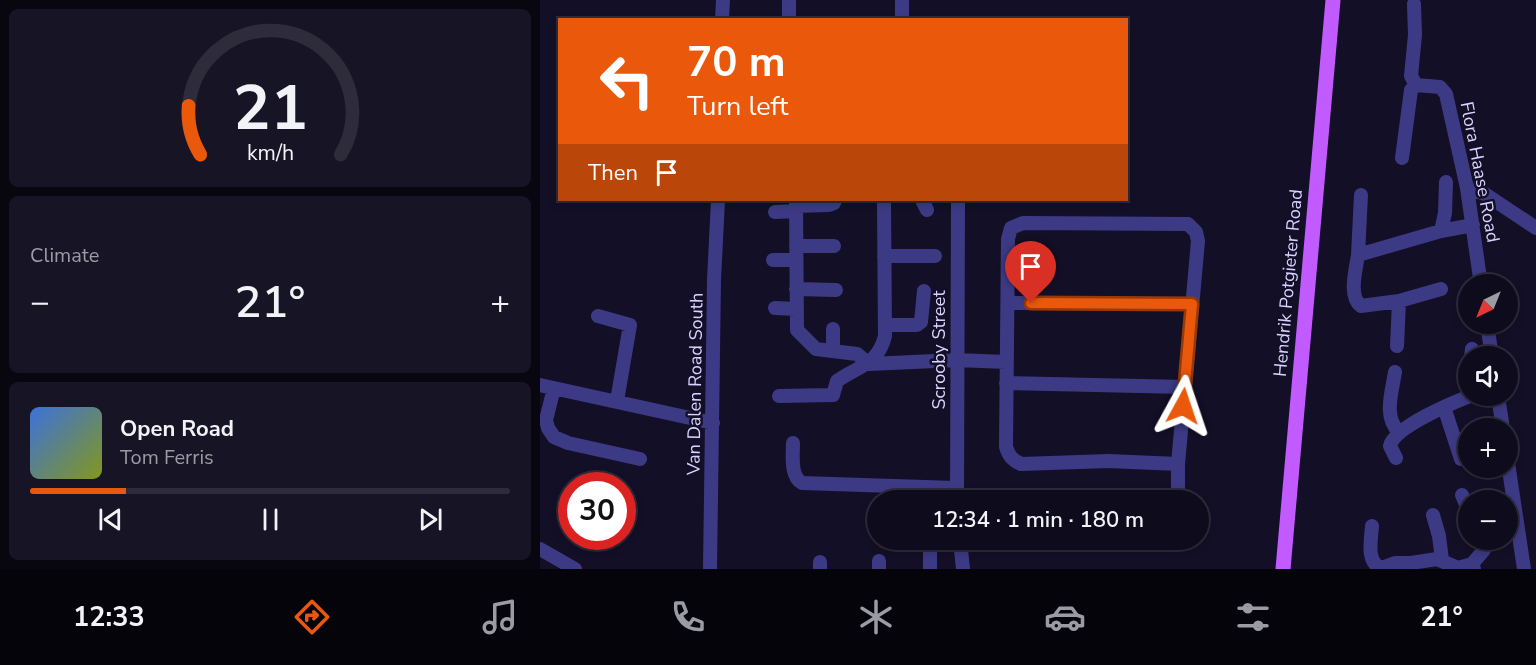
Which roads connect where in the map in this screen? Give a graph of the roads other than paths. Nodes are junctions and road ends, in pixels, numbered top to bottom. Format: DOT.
graph roads {
  1 [pos="723,0"];
  2 [pos="789,0"];
  3 [pos="902,0"];
  4 [pos="1333,0"];
  5 [pos="1414,4"];
  6 [pos="722,18"];
  7 [pos="789,18"];
  8 [pos="902,18"];
  9 [pos="1419,85"];
  10 [pos="1402,158"];
  11 [pos="1446,182"];
  12 [pos="1467,188"];
  13 [pos="1362,195"];
  14 [pos="718,201"];
  15 [pos="835,201"];
  16 [pos="884,201"];
  17 [pos="958,201"];
  18 [pos="796,206"];
  19 [pos="775,212"];
  20 [pos="1473,225"];
  21 [pos="1536,228"];
  22 [pos="1442,231"];
  23 [pos="834,246"];
  24 [pos="796,253"];
  25 [pos="1358,255"];
  26 [pos="884,256"];
  27 [pos="934,256"];
  28 [pos="773,260"];
  29 [pos="1480,274"];
  30 [pos="796,289"];
  31 [pos="1441,289"];
  32 [pos="836,290"];
  33 [pos="924,291"];
  34 [pos="1399,302"];
  35 [pos="1008,303"];
  36 [pos="1192,304"];
  37 [pos="775,308"];
  38 [pos="796,309"];
  39 [pos="598,316"];
  40 [pos="885,325"];
  41 [pos="833,329"];
  42 [pos="1397,346"];
  43 [pos="832,351"];
  44 [pos="957,360"];
  45 [pos="1006,362"];
  46 [pos="869,364"];
  47 [pos="1395,372"];
  48 [pos="1006,383"];
  49 [pos="547,386"];
  50 [pos="1185,387"];
  51 [pos="779,396"];
  52 [pos="617,401"];
  53 [pos="1458,401"];
  54 [pos="1444,407"];
  55 [pos="713,423"];
  56 [pos="1399,432"];
  57 [pos="793,443"];
  58 [pos="1458,450"];
  59 [pos="1396,458"];
  60 [pos="640,459"];
  61 [pos="1178,464"];
  62 [pos="900,490"];
  63 [pos="956,490"];
  64 [pos="1178,490"];
  65 [pos="1433,515"];
  66 [pos="1372,526"];
  67 [pos="540,549"];
  68 [pos="930,550"];
  69 [pos="961,550"];
  70 [pos="1483,550"];
  71 [pos="1518,550"];
  72 [pos="1442,560"];
  73 [pos="1412,566"];
  74 [pos="1473,567"];
  75 [pos="575,569"];
  76 [pos="710,569"];
  77 [pos="930,569"];
  78 [pos="963,569"];
  79 [pos="1283,569"];
  80 [pos="1524,569"];
  1 -- 6 [label="street"];
  2 -- 7 [label="street"];
  3 -- 8 [label="street"];
  4 -- 79 [label="main road, Hendrik Potgieter Road"];
  5 -- 9 [label="street"];
  9 -- 10 [label="street"];
  9 -- 12 [label="street, Flora Haase Road"];
  11 -- 22 [label="street"];
  12 -- 20 [label="street, Flora Haase Road"];
  12 -- 21 [label="street"];
  13 -- 25 [label="street"];
  14 -- 55 [label="street, Van Dalen Road South"];
  15 -- 18 [label="street"];
  16 -- 26 [label="street"];
  17 -- 44 [label="street, Scrooby Street"];
  18 -- 19 [label="street"];
  18 -- 24 [label="street"];
  20 -- 22 [label="street"];
  20 -- 29 [label="street, Flora Haase Road"];
  22 -- 25 [label="street"];
  23 -- 24 [label="street"];
  24 -- 28 [label="street"];
  24 -- 30 [label="street"];
  25 -- 34 [label="street"];
  26 -- 27 [label="street"];
  26 -- 40 [label="street"];
  30 -- 32 [label="street"];
  30 -- 38 [label="street"];
  31 -- 34 [label="street"];
  33 -- 40 [label="street"];
  34 -- 42 [label="street"];
  35 -- 36 [label="street"];
  35 -- 36 [label="street"];
  35 -- 45 [label="street"];
  36 -- 50 [label="street"];
  37 -- 38 [label="street"];
  38 -- 43 [label="street"];
  39 -- 52 [label="street"];
  40 -- 46 [label="street"];
  41 -- 43 [label="street"];
  43 -- 46 [label="street"];
  44 -- 45 [label="street"];
  44 -- 46 [label="street"];
  44 -- 63 [label="street, Scrooby Street"];
  45 -- 48 [label="street"];
  46 -- 51 [label="street"];
  47 -- 56 [label="street"];
  48 -- 50 [label="street"];
  48 -- 61 [label="street"];
  49 -- 52 [label="street"];
  49 -- 60 [label="street"];
  50 -- 61 [label="street"];
  52 -- 55 [label="street"];
  53 -- 54 [label="street"];
  54 -- 56 [label="street"];
  54 -- 58 [label="street"];
  55 -- 76 [label="street, Van Dalen Road South"];
  56 -- 59 [label="street"];
  57 -- 62 [label="street"];
  61 -- 64 [label="street"];
  65 -- 72 [label="street"];
  66 -- 73 [label="street"];
  67 -- 75 [label="street"];
  68 -- 77 [label="street"];
  69 -- 78 [label="street"];
  70 -- 74 [label="street"];
  71 -- 80 [label="street"];
  72 -- 73 [label="street"];
  72 -- 74 [label="street"];
}
